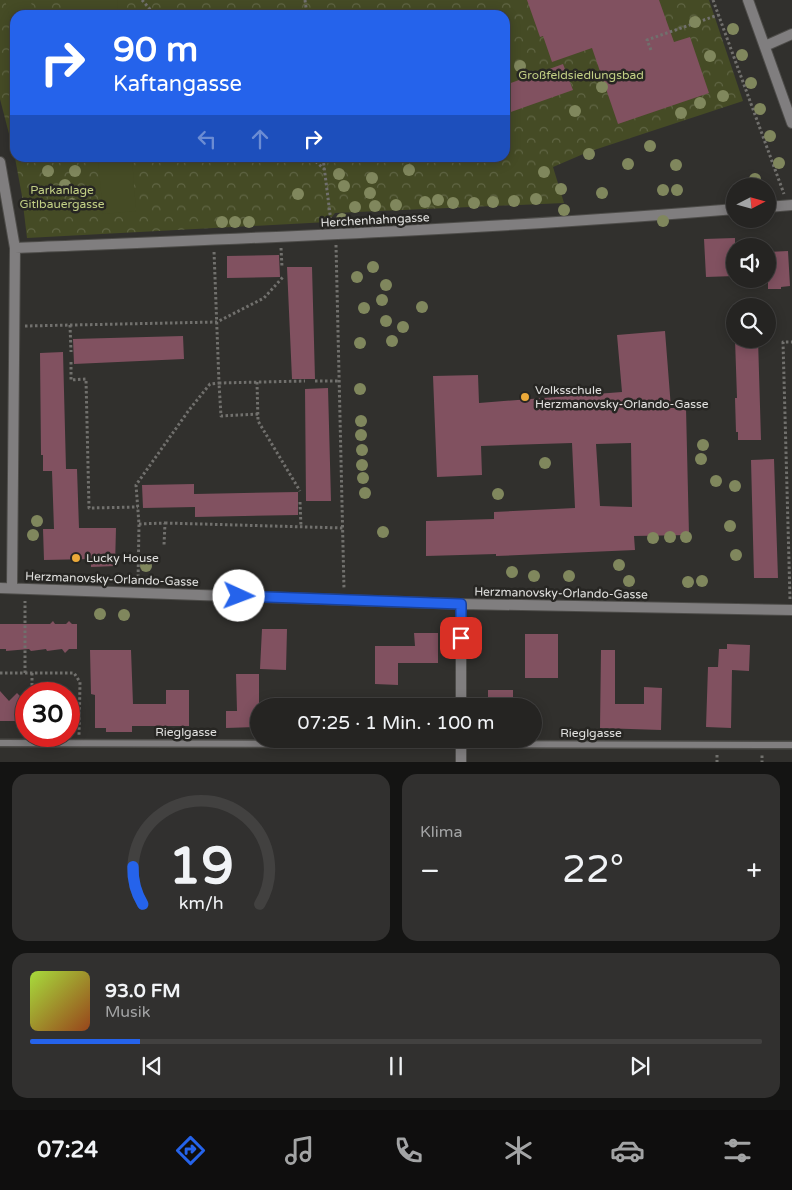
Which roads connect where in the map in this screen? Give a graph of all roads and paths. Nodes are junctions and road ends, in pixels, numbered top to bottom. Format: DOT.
graph roads {
  1 [pos="142,0"];
  2 [pos="713,0"];
  3 [pos="748,0"];
  4 [pos="151,10"];
  5 [pos="718,15"];
  6 [pos="792,34"];
  7 [pos="764,46"];
  8 [pos="651,50"];
  9 [pos="792,122"];
  10 [pos="0,162"];
  11 [pos="316,162"];
  12 [pos="323,162"];
  13 [pos="324,170"];
  14 [pos="790,205"];
  15 [pos="776,206"];
  16 [pos="726,210"];
  17 [pos="334,235"];
  18 [pos="281,237"];
  19 [pos="214,240"];
  20 [pos="15,248"];
  21 [pos="282,268"];
  22 [pos="283,277"];
  23 [pos="217,322"];
  24 [pos="70,325"];
  25 [pos="14,326"];
  26 [pos="792,342"];
  27 [pos="71,352"];
  28 [pos="71,362"];
  29 [pos="305,381"];
  30 [pos="315,381"];
  31 [pos="339,381"];
  32 [pos="257,382"];
  33 [pos="219,383"];
  34 [pos="258,414"];
  35 [pos="300,492"];
  36 [pos="300,502"];
  37 [pos="138,507"];
  38 [pos="165,523"];
  39 [pos="140,524"];
  40 [pos="301,527"];
  41 [pos="343,528"];
  42 [pos="164,545"];
  43 [pos="12,587"];
  44 [pos="0,588"];
  45 [pos="26,588"];
  46 [pos="138,592"];
  47 [pos="344,600"];
  48 [pos="461,604"];
  49 [pos="791,610"];
  50 [pos="0,673"];
  51 [pos="25,673"];
  52 [pos="32,673"];
  53 [pos="32,682"];
  54 [pos="80,682"];
  55 [pos="461,698"];
  56 [pos="0,742"];
  57 [pos="15,742"];
  58 [pos="250,742"];
  59 [pos="542,742"];
  60 [pos="80,743"];
  61 [pos="792,745"];
  62 [pos="461,748"];
  63 [pos="462,762"];
  1 -- 4 [label="path"];
  2 -- 5 [label="path"];
  3 -- 7 [label="street"];
  5 -- 8 [label="path"];
  5 -- 14 [label="path"];
  6 -- 7 [label="street"];
  7 -- 9 [label="street"];
  10 -- 20 [label="street"];
  11 -- 13 [label="path"];
  12 -- 13 [label="path"];
  13 -- 17 [label="path"];
  14 -- 15 [label="street"];
  16 -- 17 [label="street, Herchenhahngasse"];
  17 -- 18 [label="street, Herchenhahngasse"];
  17 -- 31 [label="path"];
  18 -- 19 [label="street, Herchenhahngasse"];
  18 -- 21 [label="path"];
  19 -- 20 [label="street, Herchenhahngasse"];
  19 -- 23 [label="path"];
  20 -- 25 [label="street"];
  22 -- 23 [label="path"];
  23 -- 24 [label="path"];
  23 -- 33 [label="path"];
  24 -- 25 [label="path"];
  24 -- 27 [label="path"];
  25 -- 43 [label="street"];
  26 -- 49 [label="path"];
  28 -- 37 [label="path"];
  29 -- 32 [label="path"];
  30 -- 31 [label="path"];
  31 -- 41 [label="path"];
  32 -- 33 [label="path"];
  32 -- 34 [label="path"];
  33 -- 34 [label="path"];
  33 -- 37 [label="path"];
  34 -- 35 [label="path"];
  36 -- 40 [label="path"];
  37 -- 39 [label="path"];
  38 -- 39 [label="path"];
  38 -- 40 [label="path"];
  38 -- 42 [label="path"];
  39 -- 46 [label="path"];
  40 -- 41 [label="path"];
  41 -- 47 [label="path"];
  43 -- 44 [label="street, Herzmanovsky-Orlando-Gasse"];
  43 -- 45 [label="street, Herzmanovsky-Orlando-Gasse"];
  45 -- 46 [label="street, Herzmanovsky-Orlando-Gasse"];
  45 -- 51 [label="path"];
  46 -- 47 [label="street, Herzmanovsky-Orlando-Gasse"];
  47 -- 48 [label="street, Herzmanovsky-Orlando-Gasse"];
  48 -- 49 [label="street, Herzmanovsky-Orlando-Gasse"];
  48 -- 55 [label="street"];
  50 -- 51 [label="path"];
  51 -- 52 [label="path"];
  52 -- 53 [label="path"];
  52 -- 54 [label="path"];
  56 -- 57 [label="lane, Rieglgasse"];
  58 -- 60 [label="lane, Rieglgasse"];
  59 -- 61 [label="lane, Rieglgasse"];
  62 -- 63 [label="street"];
}
